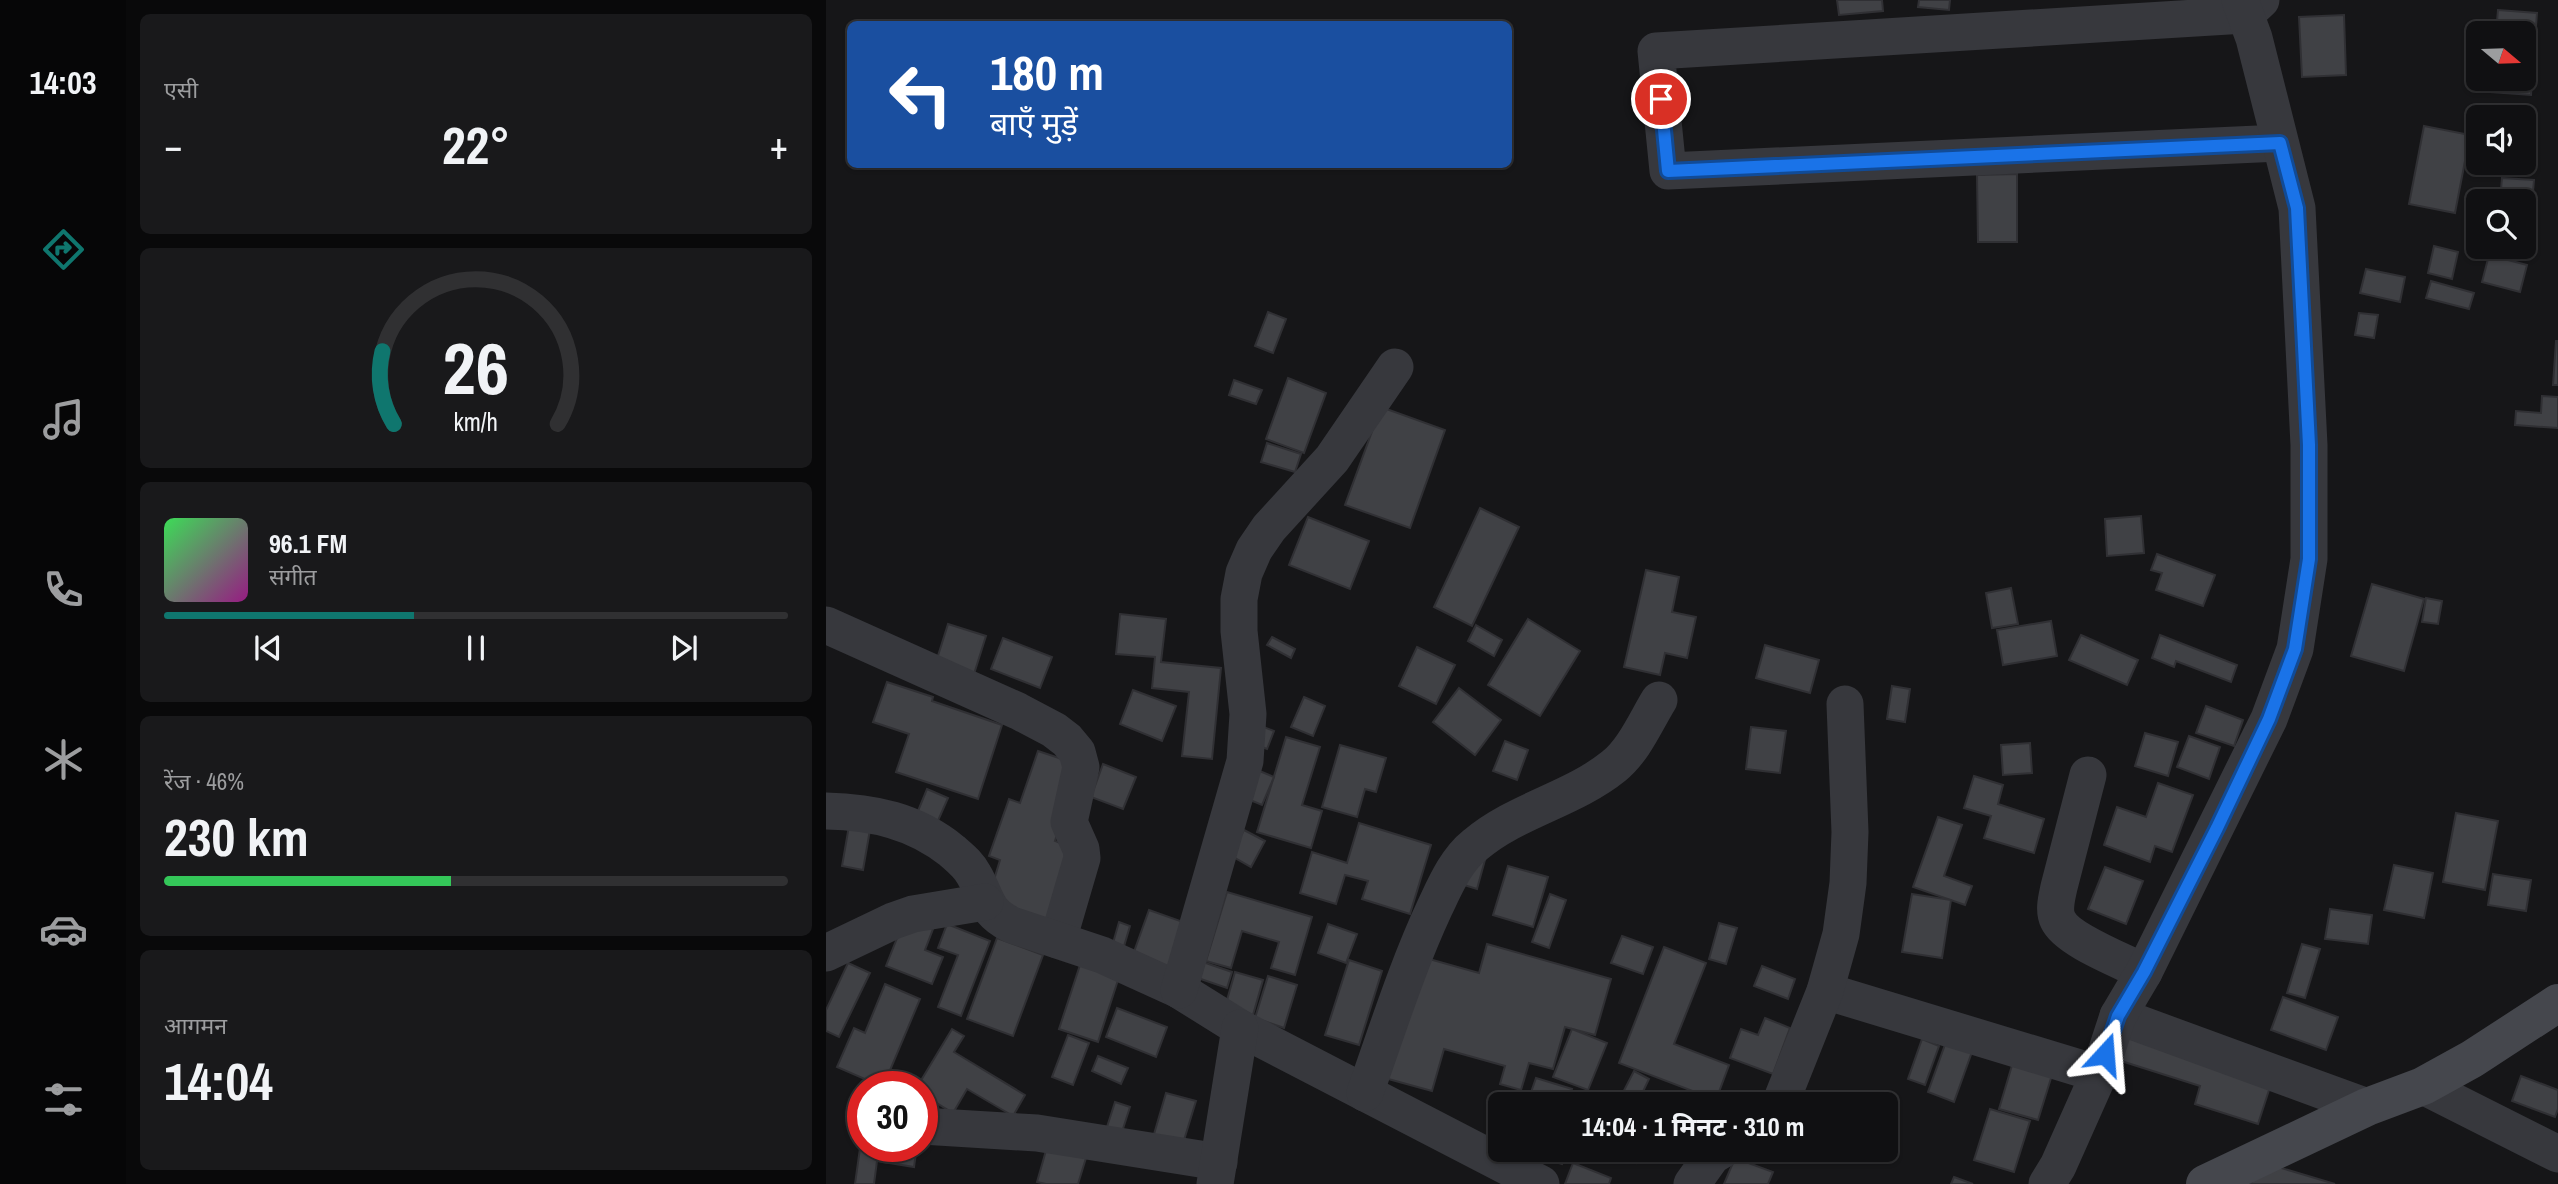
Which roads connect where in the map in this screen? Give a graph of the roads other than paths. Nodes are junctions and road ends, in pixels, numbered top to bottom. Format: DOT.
graph roads {
  1 [pos="2249,5"];
  2 [pos="2280,143"];
  3 [pos="1395,367"];
  4 [pos="826,625"];
  5 [pos="1659,700"];
  6 [pos="1845,704"];
  7 [pos="2088,775"];
  8 [pos="826,811"];
  9 [pos="985,902"];
  10 [pos="1058,940"];
  11 [pos="826,953"];
  12 [pos="2144,972"];
  13 [pos="1180,990"];
  14 [pos="1825,991"];
  15 [pos="2558,1003"];
  16 [pos="2118,1016"];
  17 [pos="1240,1028"];
  18 [pos="2099,1074"];
  19 [pos="2423,1086"];
  20 [pos="1785,1092"];
  21 [pos="1365,1093"];
  22 [pos="2367,1107"];
  23 [pos="938,1127"];
  24 [pos="2558,1153"];
  25 [pos="1708,1162"];
  26 [pos="1217,1173"];
  27 [pos="1541,1184"];
  28 [pos="1692,1184"];
  29 [pos="2047,1184"];
  30 [pos="2205,1184"];
  1 -- 2 [label="street"];
  1 -- 2 [label="street"];
  2 -- 12 [label="street"];
  3 -- 13 [label="street"];
  4 -- 10 [label="street"];
  5 -- 21 [label="street"];
  6 -- 14 [label="street"];
  7 -- 12 [label="street"];
  8 -- 9 [label="street"];
  9 -- 10 [label="street"];
  9 -- 11 [label="street"];
  10 -- 13 [label="street"];
  12 -- 16 [label="street"];
  13 -- 17 [label="street"];
  14 -- 18 [label="street"];
  14 -- 20 [label="street"];
  15 -- 19 [label="street"];
  16 -- 18 [label="street"];
  16 -- 22 [label="street"];
  17 -- 21 [label="street"];
  17 -- 26 [label="street"];
  18 -- 29 [label="street"];
  19 -- 22 [label="street"];
  19 -- 24 [label="street"];
  21 -- 27 [label="street"];
  22 -- 30 [label="street"];
  23 -- 26 [label="street"];
  25 -- 28 [label="street"];
}
